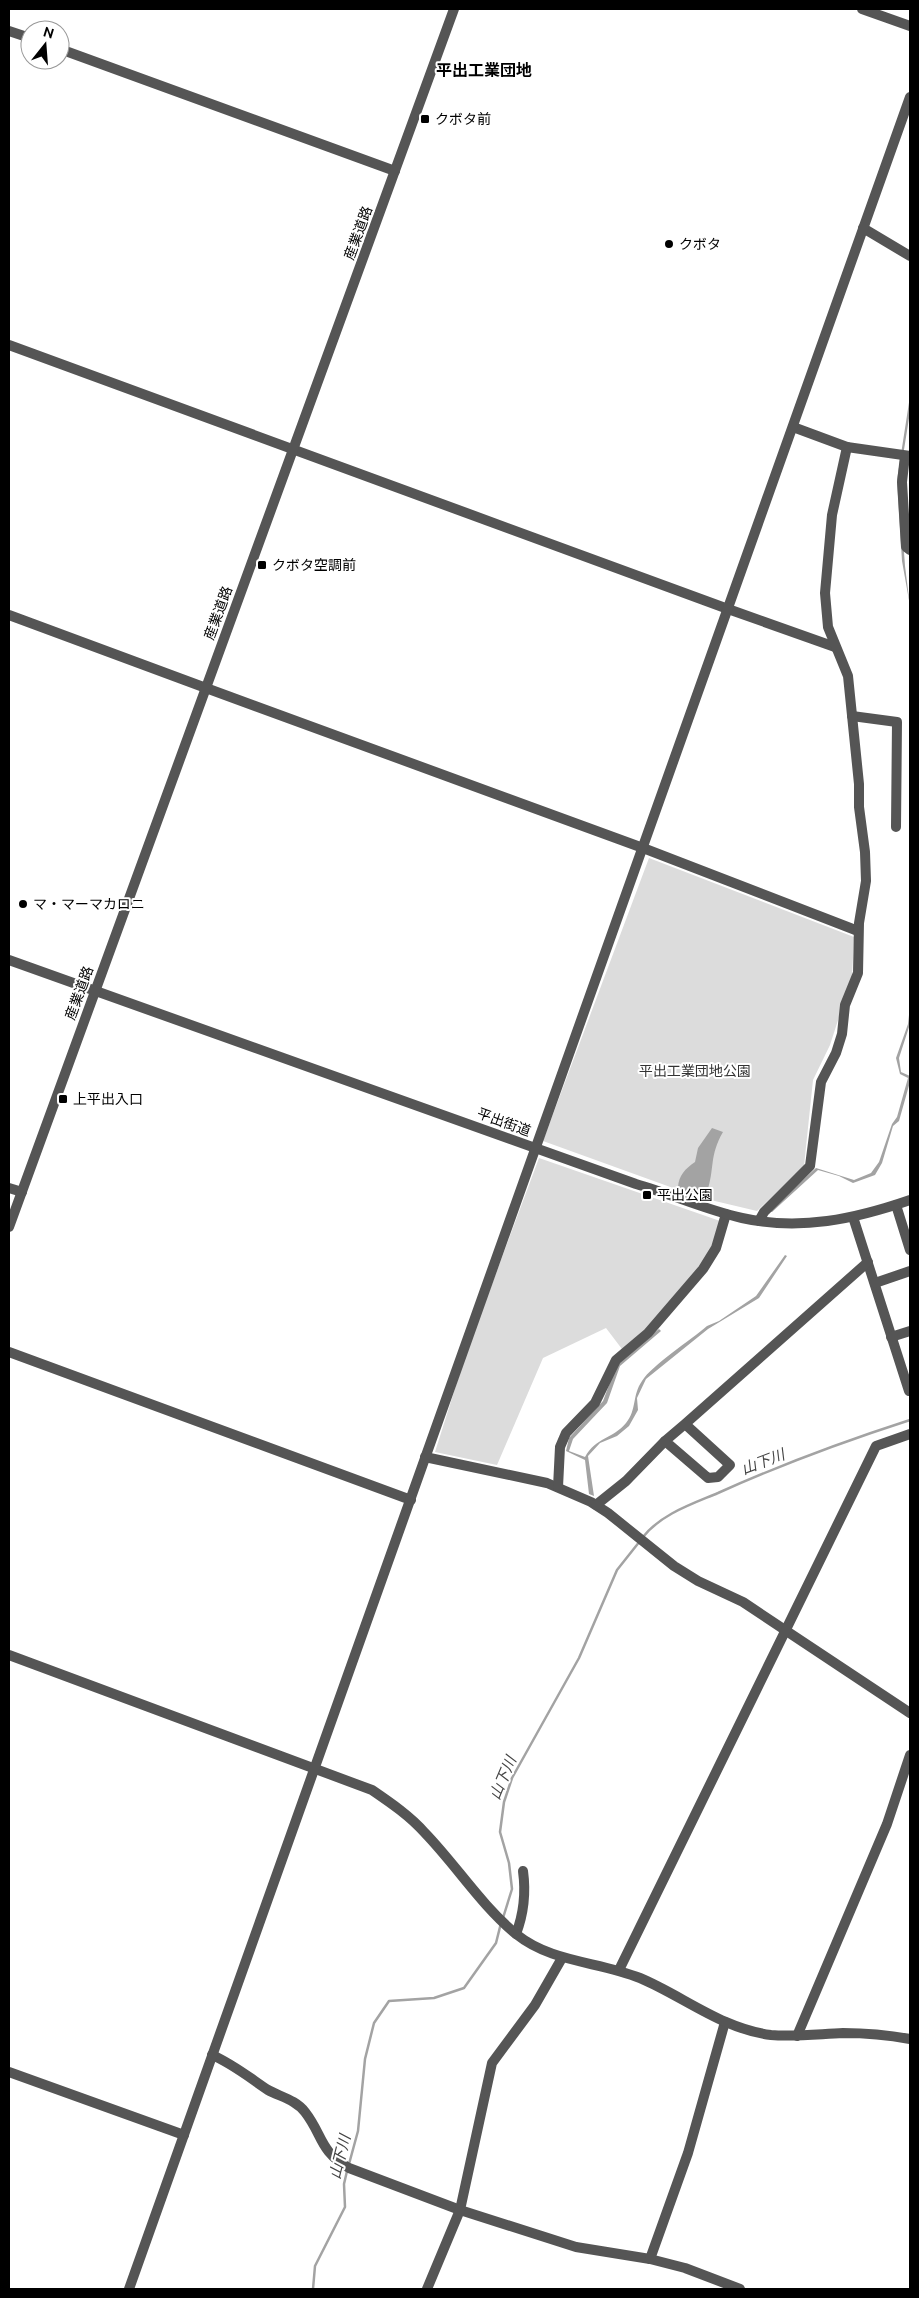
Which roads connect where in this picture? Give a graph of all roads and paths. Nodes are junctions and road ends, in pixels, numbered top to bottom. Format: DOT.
graph roads {
  1 [pos="454,9"];
  2 [pos="862,9"];
  3 [pos="910,26"];
  4 [pos="70,53"];
  5 [pos="910,97"];
  6 [pos="395,171"];
  7 [pos="863,228"];
  8 [pos="910,256"];
  9 [pos="9,346"];
  10 [pos="793,427"];
  11 [pos="847,447"];
  12 [pos="293,450"];
  13 [pos="908,456"];
  14 [pos="910,550"];
  15 [pos="728,609"];
  16 [pos="9,615"];
  17 [pos="835,647"];
  18 [pos="206,688"];
  19 [pos="852,716"];
  20 [pos="896,828"];
  21 [pos="643,848"];
  22 [pos="858,931"];
  23 [pos="9,960"];
  24 [pos="95,991"];
  25 [pos="536,1148"];
  26 [pos="9,1188"];
  27 [pos="22,1192"];
  28 [pos="910,1200"];
  29 [pos="896,1205"];
  30 [pos="726,1214"];
  31 [pos="853,1218"];
  32 [pos="759,1221"];
  33 [pos="9,1227"];
  34 [pos="910,1250"];
  35 [pos="868,1262"];
  36 [pos="910,1271"];
  37 [pos="875,1283"];
  38 [pos="910,1331"];
  39 [pos="892,1337"];
  40 [pos="9,1352"];
  41 [pos="908,1391"];
  42 [pos="685,1424"];
  43 [pos="910,1434"];
  44 [pos="665,1441"];
  45 [pos="426,1457"];
  46 [pos="558,1487"];
  47 [pos="411,1500"];
  48 [pos="596,1506"];
  49 [pos="786,1631"];
  50 [pos="9,1655"];
  51 [pos="910,1713"];
  52 [pos="910,1755"];
  53 [pos="315,1768"];
  54 [pos="523,1871"];
  55 [pos="516,1934"];
  56 [pos="562,1958"];
  57 [pos="619,1970"];
  58 [pos="726,2022"];
  59 [pos="797,2036"];
  60 [pos="910,2039"];
  61 [pos="212,2055"];
  62 [pos="9,2072"];
  63 [pos="184,2135"];
  64 [pos="460,2210"];
  65 [pos="650,2258"];
  66 [pos="129,2289"];
  67 [pos="427,2289"];
  68 [pos="740,2289"];
  1 -- 6 [label="street, 産業道路"];
  2 -- 3 [label="street"];
  4 -- 6 [label="street"];
  5 -- 7 [label="street"];
  6 -- 12 [label="street, 産業道路"];
  7 -- 8 [label="street"];
  7 -- 10 [label="street"];
  9 -- 12 [label="street"];
  10 -- 11 [label="street"];
  10 -- 15 [label="street"];
  11 -- 13 [label="street"];
  11 -- 17 [label="street"];
  12 -- 15 [label="street"];
  12 -- 18 [label="street, 産業道路"];
  13 -- 14 [label="street"];
  15 -- 17 [label="street"];
  15 -- 21 [label="street"];
  16 -- 18 [label="street"];
  17 -- 19 [label="street"];
  18 -- 21 [label="street"];
  18 -- 24 [label="street, 産業道路"];
  19 -- 20 [label="street"];
  19 -- 22 [label="street"];
  21 -- 22 [label="street"];
  21 -- 25 [label="street"];
  22 -- 32 [label="street"];
  23 -- 24 [label="street, 平出街道"];
  24 -- 25 [label="street, 平出街道"];
  24 -- 27 [label="street, 産業道路"];
  25 -- 30 [label="street, 平出街道"];
  25 -- 45 [label="street"];
  26 -- 27 [label="street"];
  27 -- 33 [label="street, 産業道路"];
  28 -- 29 [label="street, 平出街道"];
  29 -- 31 [label="street, 平出街道"];
  29 -- 34 [label="street"];
  30 -- 32 [label="street, 平出街道"];
  30 -- 46 [label="street"];
  31 -- 32 [label="street, 平出街道"];
  31 -- 35 [label="street"];
  35 -- 37 [label="street"];
  35 -- 42 [label="street"];
  36 -- 37 [label="street"];
  37 -- 39 [label="street"];
  38 -- 39 [label="street"];
  39 -- 41 [label="street"];
  40 -- 47 [label="street"];
  42 -- 44 [label="street"];
  42 -- 44 [label="street"];
  43 -- 49 [label="street"];
  44 -- 48 [label="street"];
  45 -- 46 [label="street"];
  45 -- 47 [label="street"];
  46 -- 48 [label="street"];
  47 -- 53 [label="street"];
  48 -- 49 [label="street"];
  49 -- 51 [label="street"];
  49 -- 57 [label="street"];
  50 -- 53 [label="street"];
  52 -- 59 [label="street"];
  53 -- 55 [label="street"];
  53 -- 61 [label="street"];
  54 -- 55 [label="street"];
  55 -- 56 [label="street"];
  56 -- 57 [label="street"];
  56 -- 64 [label="street"];
  57 -- 58 [label="street"];
  58 -- 59 [label="street"];
  58 -- 65 [label="street"];
  59 -- 60 [label="street"];
  61 -- 63 [label="street"];
  61 -- 64 [label="street"];
  62 -- 63 [label="street"];
  63 -- 66 [label="street"];
  64 -- 65 [label="street"];
  64 -- 67 [label="street"];
  65 -- 68 [label="street"];
}
